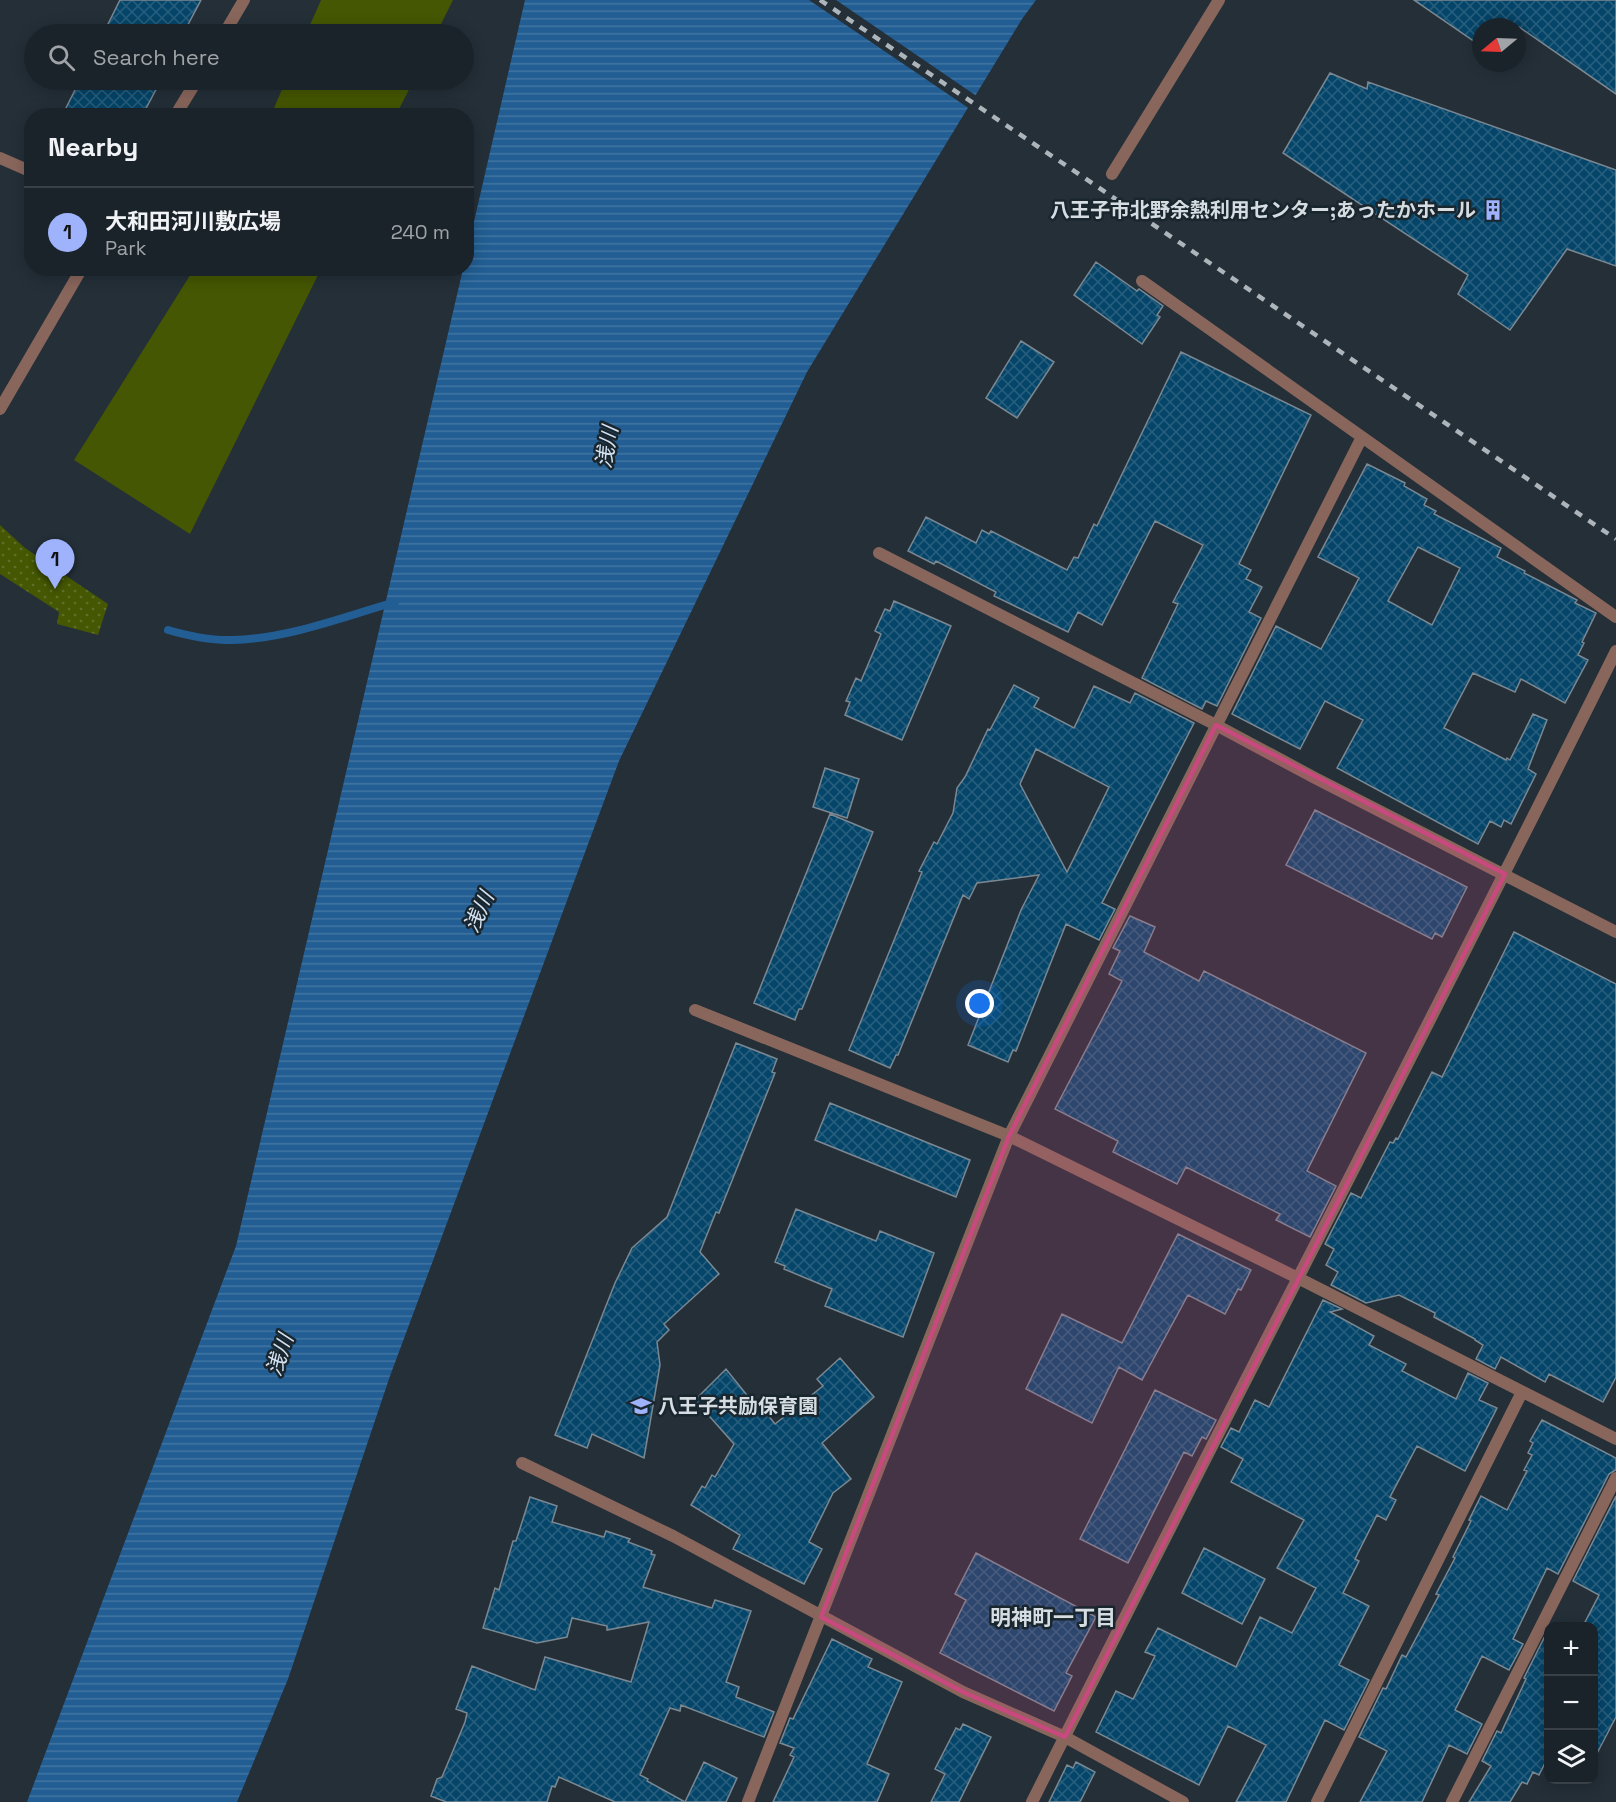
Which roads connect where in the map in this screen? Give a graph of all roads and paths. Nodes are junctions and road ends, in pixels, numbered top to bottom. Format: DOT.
graph roads {
  1 [pos="244,0"];
  2 [pos="1219,0"];
  3 [pos="230,24"];
  4 [pos="191,90"];
  5 [pos="180,108"];
  6 [pos="0,158"];
  7 [pos="24,168"];
  8 [pos="1112,174"];
  9 [pos="77,276"];
  10 [pos="1142,281"];
  11 [pos="0,409"];
  12 [pos="1362,437"];
  13 [pos="879,553"];
  14 [pos="1616,617"];
  15 [pos="1616,651"];
  16 [pos="1216,725"];
  17 [pos="1505,874"];
  18 [pos="1616,932"];
  19 [pos="695,1010"];
  20 [pos="1009,1136"];
  21 [pos="1298,1278"];
  22 [pos="1522,1392"];
  23 [pos="1615,1436"];
  24 [pos="522,1463"];
  25 [pos="1616,1478"];
  26 [pos="821,1617"];
  27 [pos="1065,1737"];
  28 [pos="748,1802"];
  29 [pos="1032,1802"];
  30 [pos="1183,1802"];
  31 [pos="1317,1802"];
  32 [pos="1452,1802"];
  1 -- 3 [label="street"];
  2 -- 8 [label="street"];
  4 -- 5 [label="street"];
  6 -- 7 [label="street"];
  9 -- 11 [label="street"];
  10 -- 12 [label="street"];
  12 -- 14 [label="street"];
  12 -- 16 [label="street"];
  13 -- 16 [label="street"];
  15 -- 17 [label="street"];
  16 -- 17 [label="street"];
  16 -- 20 [label="street"];
  17 -- 18 [label="street"];
  17 -- 21 [label="street"];
  19 -- 20 [label="street"];
  20 -- 21 [label="street"];
  20 -- 26 [label="street"];
  21 -- 22 [label="street"];
  21 -- 27 [label="street"];
  22 -- 23 [label="street"];
  22 -- 31 [label="street"];
  24 -- 26 [label="street"];
  25 -- 32 [label="street"];
  26 -- 27 [label="street"];
  26 -- 28 [label="street"];
  27 -- 29 [label="street"];
  27 -- 30 [label="street"];
}
